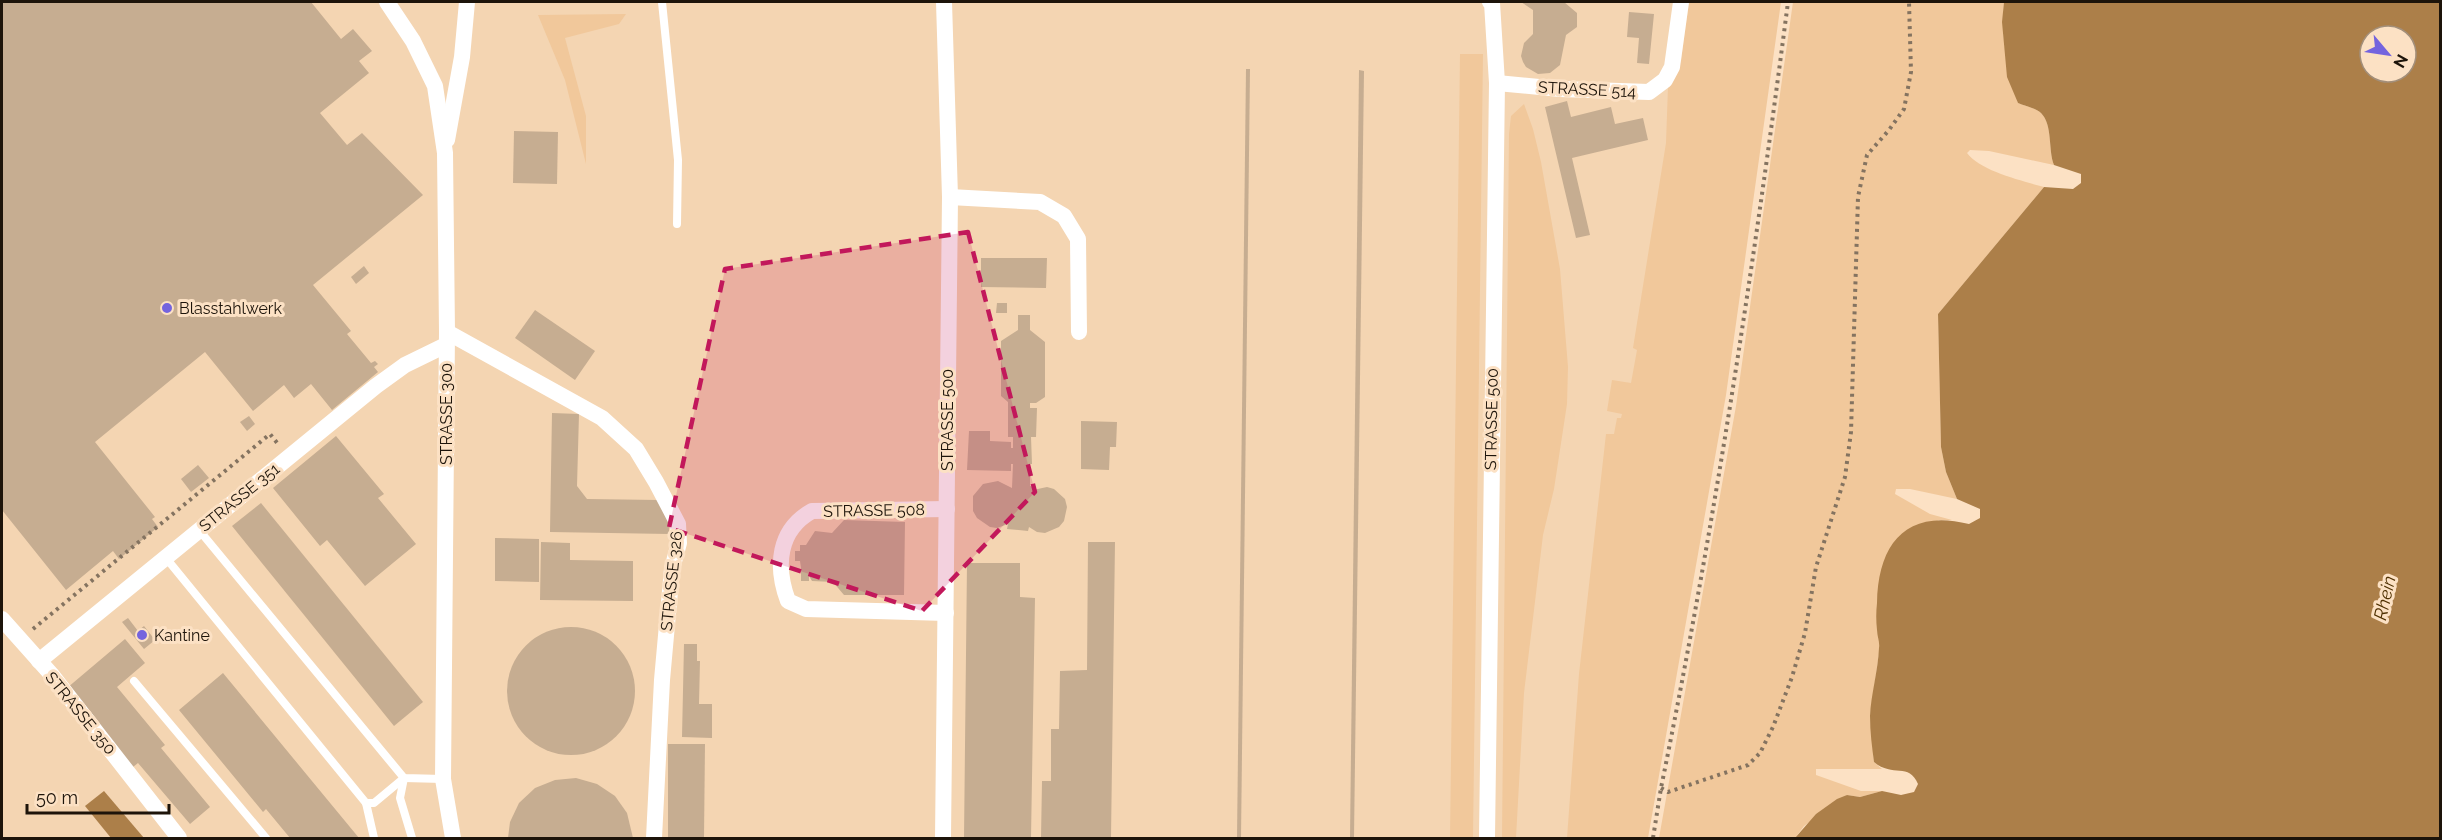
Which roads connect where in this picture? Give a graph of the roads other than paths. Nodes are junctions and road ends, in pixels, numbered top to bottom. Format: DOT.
graph roads {
  1 [pos="387,2"];
  2 [pos="467,2"];
  3 [pos="662,2"];
  4 [pos="944,2"];
  5 [pos="1492,2"];
  6 [pos="1681,2"];
  7 [pos="1497,83"];
  8 [pos="445,153"];
  9 [pos="950,197"];
  10 [pos="677,224"];
  11 [pos="1079,332"];
  12 [pos="446,338"];
  13 [pos="947,509"];
  14 [pos="199,530"];
  15 [pos="166,558"];
  16 [pos="946,613"];
  17 [pos="2,619"];
  18 [pos="39,661"];
  19 [pos="134,681"];
  20 [pos="404,778"];
  21 [pos="443,779"];
  22 [pos="366,803"];
  23 [pos="179,838"];
  24 [pos="266,838"];
  25 [pos="374,838"];
  26 [pos="412,838"];
  27 [pos="453,838"];
  28 [pos="654,838"];
  29 [pos="943,838"];
  30 [pos="1487,838"];
  1 -- 8 [label="street, STRASSE 300"];
  2 -- 8 [label="street"];
  3 -- 10 [label="lane"];
  4 -- 9 [label="street, STRASSE 500"];
  5 -- 7 [label="street, STRASSE 500"];
  6 -- 7 [label="street, STRASSE 514"];
  7 -- 30 [label="street, STRASSE 500"];
  8 -- 12 [label="street, STRASSE 300"];
  9 -- 11 [label="street"];
  9 -- 13 [label="street, STRASSE 500"];
  12 -- 14 [label="street, STRASSE 351"];
  12 -- 21 [label="street, STRASSE 300"];
  12 -- 28 [label="street, STRASSE 326"];
  13 -- 16 [label="street, STRASSE 500"];
  13 -- 16 [label="street, STRASSE 508"];
  14 -- 15 [label="street, STRASSE 351"];
  14 -- 20 [label="lane"];
  15 -- 18 [label="street, STRASSE 351"];
  15 -- 22 [label="lane"];
  16 -- 29 [label="street, STRASSE 500"];
  17 -- 18 [label="street, STRASSE 350"];
  18 -- 23 [label="street, STRASSE 350"];
  19 -- 24 [label="lane"];
  20 -- 21 [label="lane"];
  20 -- 22 [label="lane"];
  20 -- 26 [label="lane"];
  21 -- 27 [label="street, STRASSE 300"];
  22 -- 25 [label="lane"];
}
